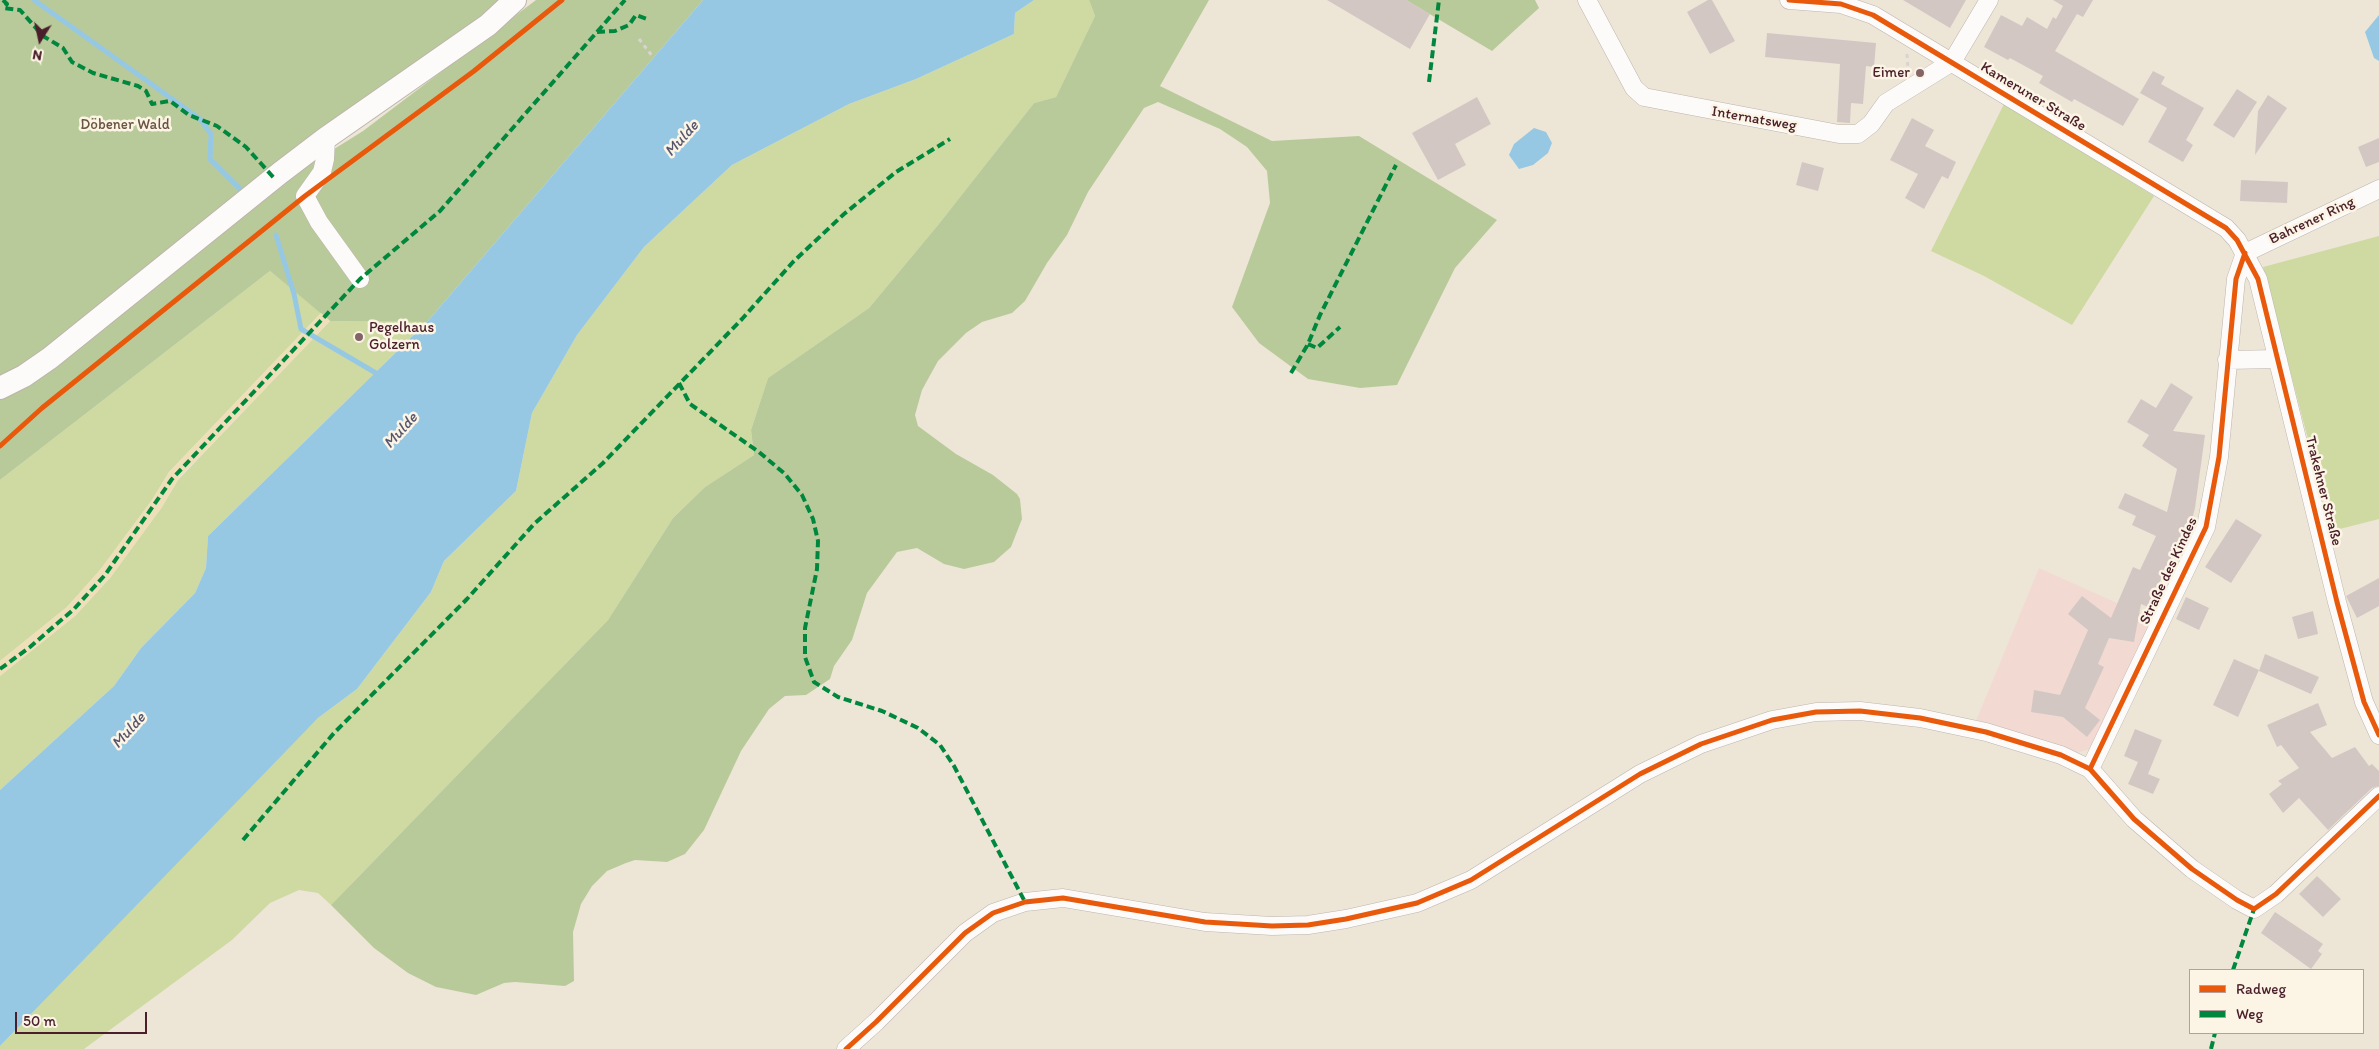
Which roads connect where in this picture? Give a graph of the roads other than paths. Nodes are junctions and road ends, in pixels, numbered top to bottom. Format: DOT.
graph roads {
  1 [pos="516,0"];
  2 [pos="1588,0"];
  3 [pos="1789,0"];
  4 [pos="1989,0"];
  5 [pos="1952,62"];
  6 [pos="326,138"];
  7 [pos="2379,189"];
  8 [pos="2246,253"];
  9 [pos="360,279"];
  10 [pos="2278,359"];
  11 [pos="2227,360"];
  12 [pos="0,388"];
  13 [pos="2379,735"];
  14 [pos="2090,769"];
  15 [pos="2379,796"];
  16 [pos="846,1049"];
  1 -- 6 [label="main road"];
  2 -- 5 [label="street, Internatsweg"];
  3 -- 5 [label="street, Kameruner Straße"];
  4 -- 5 [label="street"];
  5 -- 8 [label="street, Kameruner Straße"];
  6 -- 9 [label="street"];
  6 -- 12 [label="main road"];
  7 -- 8 [label="street, Bahrener Ring"];
  8 -- 10 [label="street, Trakehner Straße"];
  8 -- 11 [label="street, Straße des Kindes"];
  10 -- 11 [label="street"];
  10 -- 13 [label="street, Trakehner Straße"];
  11 -- 14 [label="street, Straße des Kindes"];
  14 -- 15 [label="street"];
  14 -- 16 [label="street"];
}
